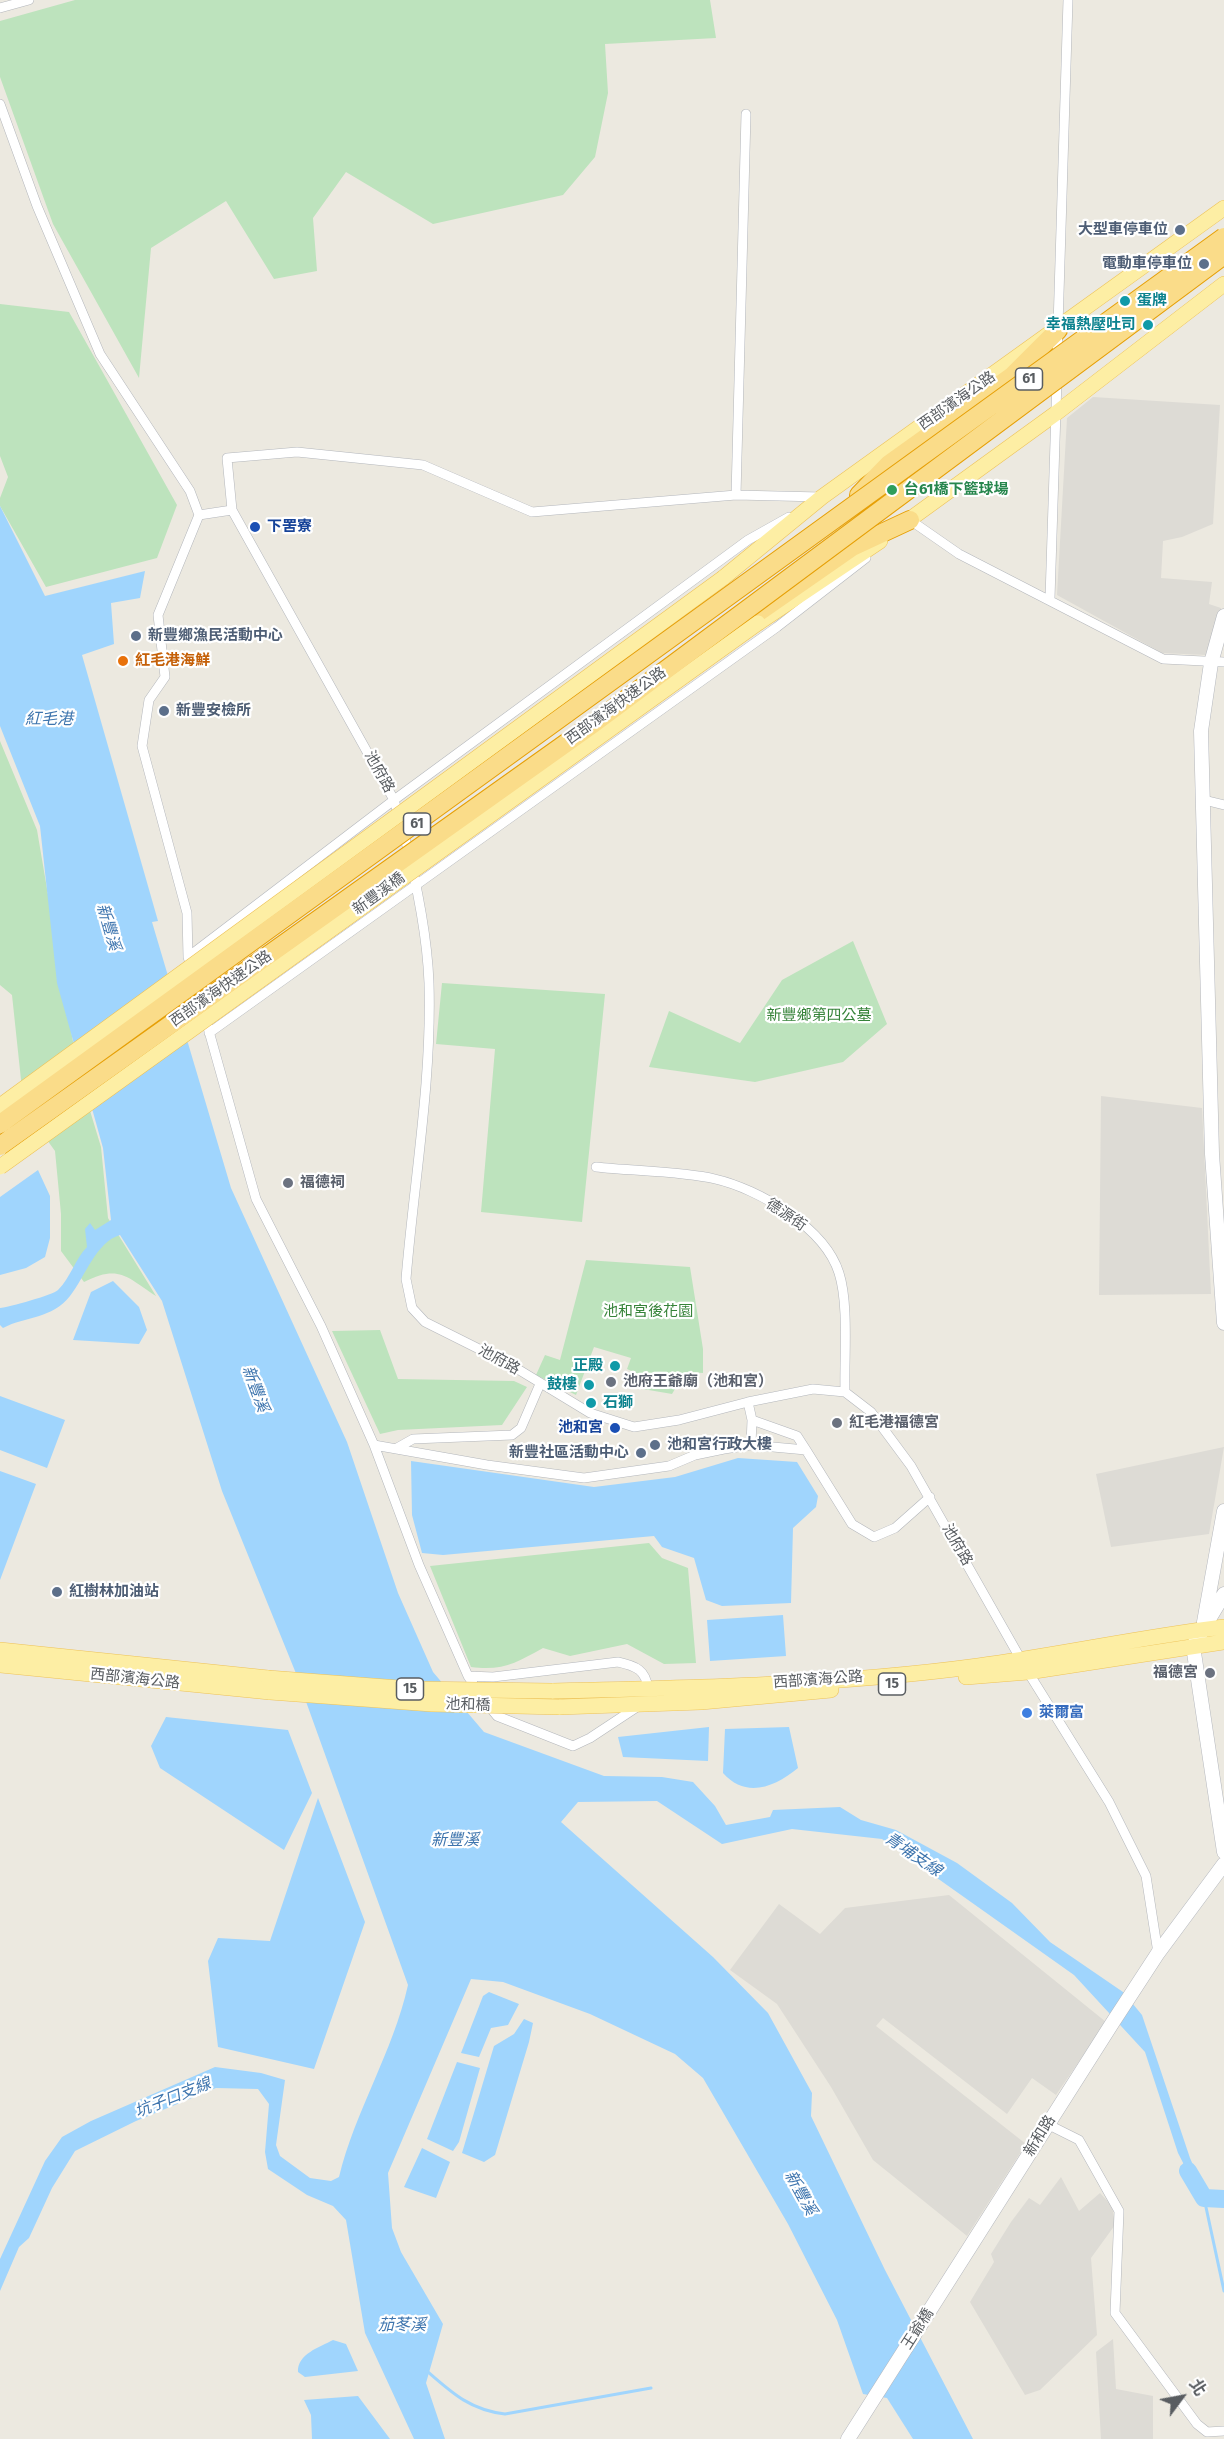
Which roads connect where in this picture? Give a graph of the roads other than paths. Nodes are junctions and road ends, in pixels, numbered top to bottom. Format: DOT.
graph roads {
  1 [pos="29,0"];
  2 [pos="1068,0"];
  3 [pos="0,8"];
  4 [pos="0,104"];
  5 [pos="746,114"];
  6 [pos="1224,208"];
  7 [pos="1224,237"];
  8 [pos="1224,255"];
  9 [pos="1224,284"];
  10 [pos="1224,294"];
  11 [pos="1194,306"];
  12 [pos="1058,330"];
  13 [pos="1056,414"];
  14 [pos="736,495"];
  15 [pos="822,497"];
  16 [pos="232,510"];
  17 [pos="199,515"];
  18 [pos="910,520"];
  19 [pos="833,521"];
  20 [pos="1050,598"];
  21 [pos="1224,616"];
  22 [pos="1218,662"];
  23 [pos="593,724"];
  24 [pos="394,800"];
  25 [pos="1204,800"];
  26 [pos="1224,805"];
  27 [pos="417,885"];
  28 [pos="219,934"];
  29 [pos="188,957"];
  30 [pos="262,996"];
  31 [pos="209,1033"];
  32 [pos="0,1107"];
  33 [pos="0,1124"];
  34 [pos="0,1146"];
  35 [pos="0,1167"];
  36 [pos="596,1167"];
  37 [pos="1224,1323"];
  38 [pos="540,1384"];
  39 [pos="845,1392"];
  40 [pos="748,1402"];
  41 [pos="752,1420"];
  42 [pos="374,1445"];
  43 [pos="751,1445"];
  44 [pos="397,1448"];
  45 [pos="806,1450"];
  46 [pos="930,1497"];
  47 [pos="1224,1511"];
  48 [pos="1224,1594"];
  49 [pos="1224,1627"];
  50 [pos="1202,1630"];
  51 [pos="1224,1642"];
  52 [pos="1193,1646"];
  53 [pos="0,1650"];
  54 [pos="0,1665"];
  55 [pos="1025,1665"];
  56 [pos="468,1677"];
  57 [pos="493,1677"];
  58 [pos="269,1685"];
  59 [pos="648,1689"];
  60 [pos="552,1691"];
  61 [pos="486,1701"];
  62 [pos="642,1704"];
  63 [pos="559,1707"];
  64 [pos="1224,1852"];
  65 [pos="1224,1864"];
  66 [pos="1158,1953"];
  67 [pos="1047,2124"];
  68 [pos="969,2251"];
  69 [pos="1224,2431"];
  70 [pos="848,2439"];
  1 -- 3 [label="street"];
  2 -- 12 [label="street"];
  4 -- 17 [label="street"];
  5 -- 14 [label="street"];
  6 -- 12 [label="main road, 西部濱海公路 / 61"];
  7 -- 19 [label="highway, 西部濱海快速公路 / 61, bridge"];
  8 -- 23 [label="highway, 西部濱海快速公路 / 61, bridge"];
  9 -- 11 [label="main road, 61"];
  10 -- 11 [label="main road"];
  11 -- 13 [label="main road, 61"];
  12 -- 13 [label="street"];
  12 -- 15 [label="main road, 西部濱海公路 / 61"];
  12 -- 19 [label="highway, bridge"];
  13 -- 18 [label="main road, 61"];
  13 -- 20 [label="street"];
  14 -- 15 [label="street"];
  14 -- 16 [label="street"];
  15 -- 24 [label="street"];
  15 -- 32 [label="main road, 西部濱海公路 / 61, bridge"];
  16 -- 17 [label="street"];
  16 -- 24 [label="street, 池府路"];
  17 -- 29 [label="street"];
  18 -- 20 [label="street"];
  18 -- 23 [label="highway, bridge"];
  18 -- 27 [label="street"];
  18 -- 35 [label="main road, 新豐溪橋 / 61, bridge"];
  19 -- 33 [label="highway, 西部濱海快速公路 / 61, bridge"];
  20 -- 22 [label="street"];
  21 -- 22 [label="street"];
  22 -- 25 [label="street"];
  23 -- 34 [label="highway, 西部濱海快速公路 / 61, bridge"];
  24 -- 27 [label="street, 池府路"];
  24 -- 28 [label="street"];
  25 -- 26 [label="street"];
  25 -- 37 [label="street"];
  27 -- 30 [label="street"];
  27 -- 38 [label="street, 池府路"];
  28 -- 29 [label="street"];
  28 -- 30 [label="street"];
  29 -- 31 [label="street"];
  30 -- 31 [label="street"];
  31 -- 42 [label="street"];
  36 -- 39 [label="street, 德源街"];
  38 -- 40 [label="street, 池府路"];
  38 -- 44 [label="street"];
  39 -- 40 [label="street, 池府路"];
  39 -- 46 [label="street, 池府路"];
  40 -- 41 [label="street"];
  41 -- 43 [label="street"];
  41 -- 45 [label="street"];
  42 -- 44 [label="street"];
  42 -- 56 [label="street"];
  43 -- 44 [label="street"];
  43 -- 45 [label="street"];
  45 -- 46 [label="street"];
  46 -- 55 [label="street, 池府路"];
  47 -- 50 [label="street"];
  48 -- 50 [label="street"];
  49 -- 50 [label="main road, 西部濱海公路 / 15"];
  50 -- 52 [label="street"];
  50 -- 55 [label="main road, 西部濱海公路 / 15"];
  51 -- 52 [label="main road, 西部濱海公路 / 15"];
  52 -- 55 [label="main road, 西部濱海公路 / 15"];
  52 -- 64 [label="street"];
  53 -- 58 [label="main road, 西部濱海公路 / 15"];
  54 -- 58 [label="main road, 西部濱海公路 / 15"];
  55 -- 59 [label="main road, 西部濱海公路 / 15"];
  55 -- 62 [label="main road, 西部濱海公路 / 15"];
  55 -- 66 [label="street, 池府路"];
  56 -- 57 [label="street"];
  56 -- 61 [label="street"];
  57 -- 59 [label="street"];
  57 -- 61 [label="street"];
  58 -- 60 [label="main road, 池和橋 / 15, bridge"];
  58 -- 63 [label="main road, 池和橋 / 15, bridge"];
  59 -- 60 [label="main road, 西部濱海公路 / 15"];
  61 -- 62 [label="street"];
  62 -- 63 [label="main road, 西部濱海公路 / 15"];
  65 -- 66 [label="street"];
  66 -- 67 [label="street, 新和路"];
  67 -- 68 [label="street, 新和路"];
  67 -- 69 [label="street"];
  68 -- 70 [label="street, 王爺橋"];
}
